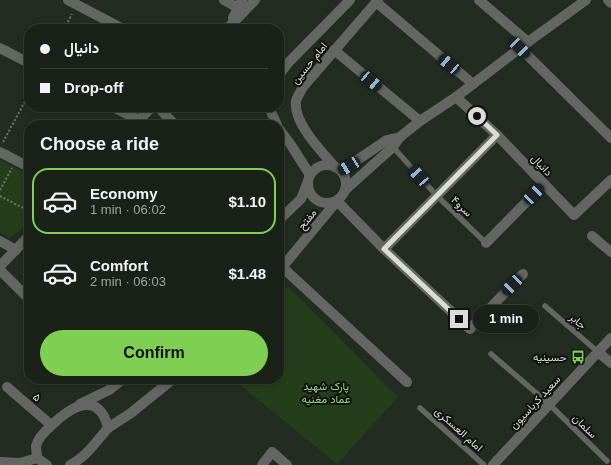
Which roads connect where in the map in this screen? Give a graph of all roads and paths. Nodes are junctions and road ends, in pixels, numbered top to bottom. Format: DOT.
graph roads {
  1 [pos="224,0"];
  2 [pos="255,0"];
  3 [pos="350,0"];
  4 [pos="479,0"];
  5 [pos="586,0"];
  6 [pos="608,0"];
  7 [pos="377,1"];
  8 [pos="73,2"];
  9 [pos="611,3"];
  10 [pos="240,4"];
  11 [pos="114,24"];
  12 [pos="230,24"];
  13 [pos="233,24"];
  14 [pos="524,45"];
  15 [pos="0,48"];
  16 [pos="334,50"];
  17 [pos="24,60"];
  18 [pos="284,68"];
  19 [pos="473,84"];
  20 [pos="456,97"];
  21 [pos="24,103"];
  22 [pos="120,112"];
  23 [pos="147,112"];
  24 [pos="163,112"];
  25 [pos="132,120"];
  26 [pos="140,120"];
  27 [pos="170,120"];
  28 [pos="420,122"];
  29 [pos="497,135"];
  30 [pos="284,136"];
  31 [pos="400,137"];
  32 [pos="611,138"];
  33 [pos="0,146"];
  34 [pos="394,147"];
  35 [pos="0,152"];
  36 [pos="24,164"];
  37 [pos="13,166"];
  38 [pos="338,169"];
  39 [pos="309,178"];
  40 [pos="611,180"];
  41 [pos="544,184"];
  42 [pos="0,190"];
  43 [pos="345,190"];
  44 [pos="0,196"];
  45 [pos="437,196"];
  46 [pos="336,201"];
  47 [pos="24,208"];
  48 [pos="284,215"];
  49 [pos="592,236"];
  50 [pos="0,241"];
  51 [pos="24,241"];
  52 [pos="486,243"];
  53 [pos="384,249"];
  54 [pos="16,250"];
  55 [pos="611,252"];
  56 [pos="284,265"];
  57 [pos="0,266"];
  58 [pos="0,270"];
  59 [pos="284,272"];
  60 [pos="523,274"];
  61 [pos="24,294"];
  62 [pos="545,306"];
  63 [pos="611,338"];
  64 [pos="598,352"];
  65 [pos="491,354"];
  66 [pos="611,363"];
  67 [pos="407,382"];
  68 [pos="114,384"];
  69 [pos="167,384"];
  70 [pos="7,387"];
  71 [pos="549,404"];
  72 [pos="79,405"];
  73 [pos="420,408"];
  74 [pos="51,425"];
  75 [pos="108,428"];
  76 [pos="37,458"];
  77 [pos="607,461"];
  78 [pos="0,462"];
  79 [pos="77,462"];
  80 [pos="47,465"];
  81 [pos="70,465"];
  82 [pos="262,465"];
  83 [pos="287,465"];
  84 [pos="484,465"];
  85 [pos="493,465"];
  1 -- 10 [label="street"];
  2 -- 13 [label="street"];
  3 -- 18 [label="street, امام حسین"];
  4 -- 14 [label="street"];
  5 -- 14 [label="street"];
  6 -- 9 [label="street"];
  7 -- 16 [label="street, امام حسین"];
  7 -- 19 [label="street"];
  8 -- 11 [label="street"];
  10 -- 12 [label="street"];
  14 -- 19 [label="street"];
  14 -- 32 [label="street"];
  15 -- 17 [label="street"];
  16 -- 28 [label="street"];
  16 -- 38 [label="street, امام حسین"];
  19 -- 20 [label="street"];
  20 -- 28 [label="street"];
  20 -- 29 [label="street, دانیال"];
  21 -- 33 [label="path"];
  22 -- 25 [label="street"];
  23 -- 26 [label="street"];
  24 -- 27 [label="street"];
  28 -- 31 [label="street"];
  29 -- 41 [label="street, دانیال"];
  29 -- 45 [label="street"];
  30 -- 39 [label="street"];
  31 -- 34 [label="street"];
  31 -- 38 [label="street"];
  34 -- 43 [label="street"];
  34 -- 45 [label="lane, سرو۴"];
  35 -- 36 [label="street"];
  37 -- 42 [label="path"];
  38 -- 39 [label="street"];
  38 -- 43 [label="street"];
  39 -- 46 [label="street"];
  39 -- 48 [label="street, مفتح"];
  40 -- 41 [label="street, دانیال"];
  41 -- 52 [label="street"];
  43 -- 46 [label="street"];
  44 -- 47 [label="path"];
  45 -- 52 [label="lane, سرو۴"];
  45 -- 53 [label="street"];
  46 -- 53 [label="street"];
  46 -- 56 [label="street, مفتح"];
  49 -- 55 [label="street"];
  50 -- 54 [label="street"];
  51 -- 54 [label="street"];
  53 -- 60 [label="street"];
  54 -- 57 [label="street"];
  58 -- 61 [label="street"];
  59 -- 67 [label="street"];
  62 -- 64 [label="lane, جابر"];
  63 -- 64 [label="street, سعید کرباسیون"];
  64 -- 66 [label="street"];
  64 -- 71 [label="street, سعید کرباسیون"];
  65 -- 71 [label="lane, سلمان"];
  68 -- 72 [label="street"];
  69 -- 75 [label="street"];
  70 -- 74 [label="street, ۵"];
  71 -- 77 [label="lane, سلمان"];
  71 -- 85 [label="street, سعید کرباسیون"];
  72 -- 74 [label="street"];
  72 -- 75 [label="street"];
  73 -- 84 [label="lane, امام العسکری"];
  74 -- 76 [label="street"];
  75 -- 79 [label="street"];
  76 -- 78 [label="street"];
  76 -- 80 [label="street"];
  79 -- 81 [label="street"];
  82 -- 83 [label="street"];
}
